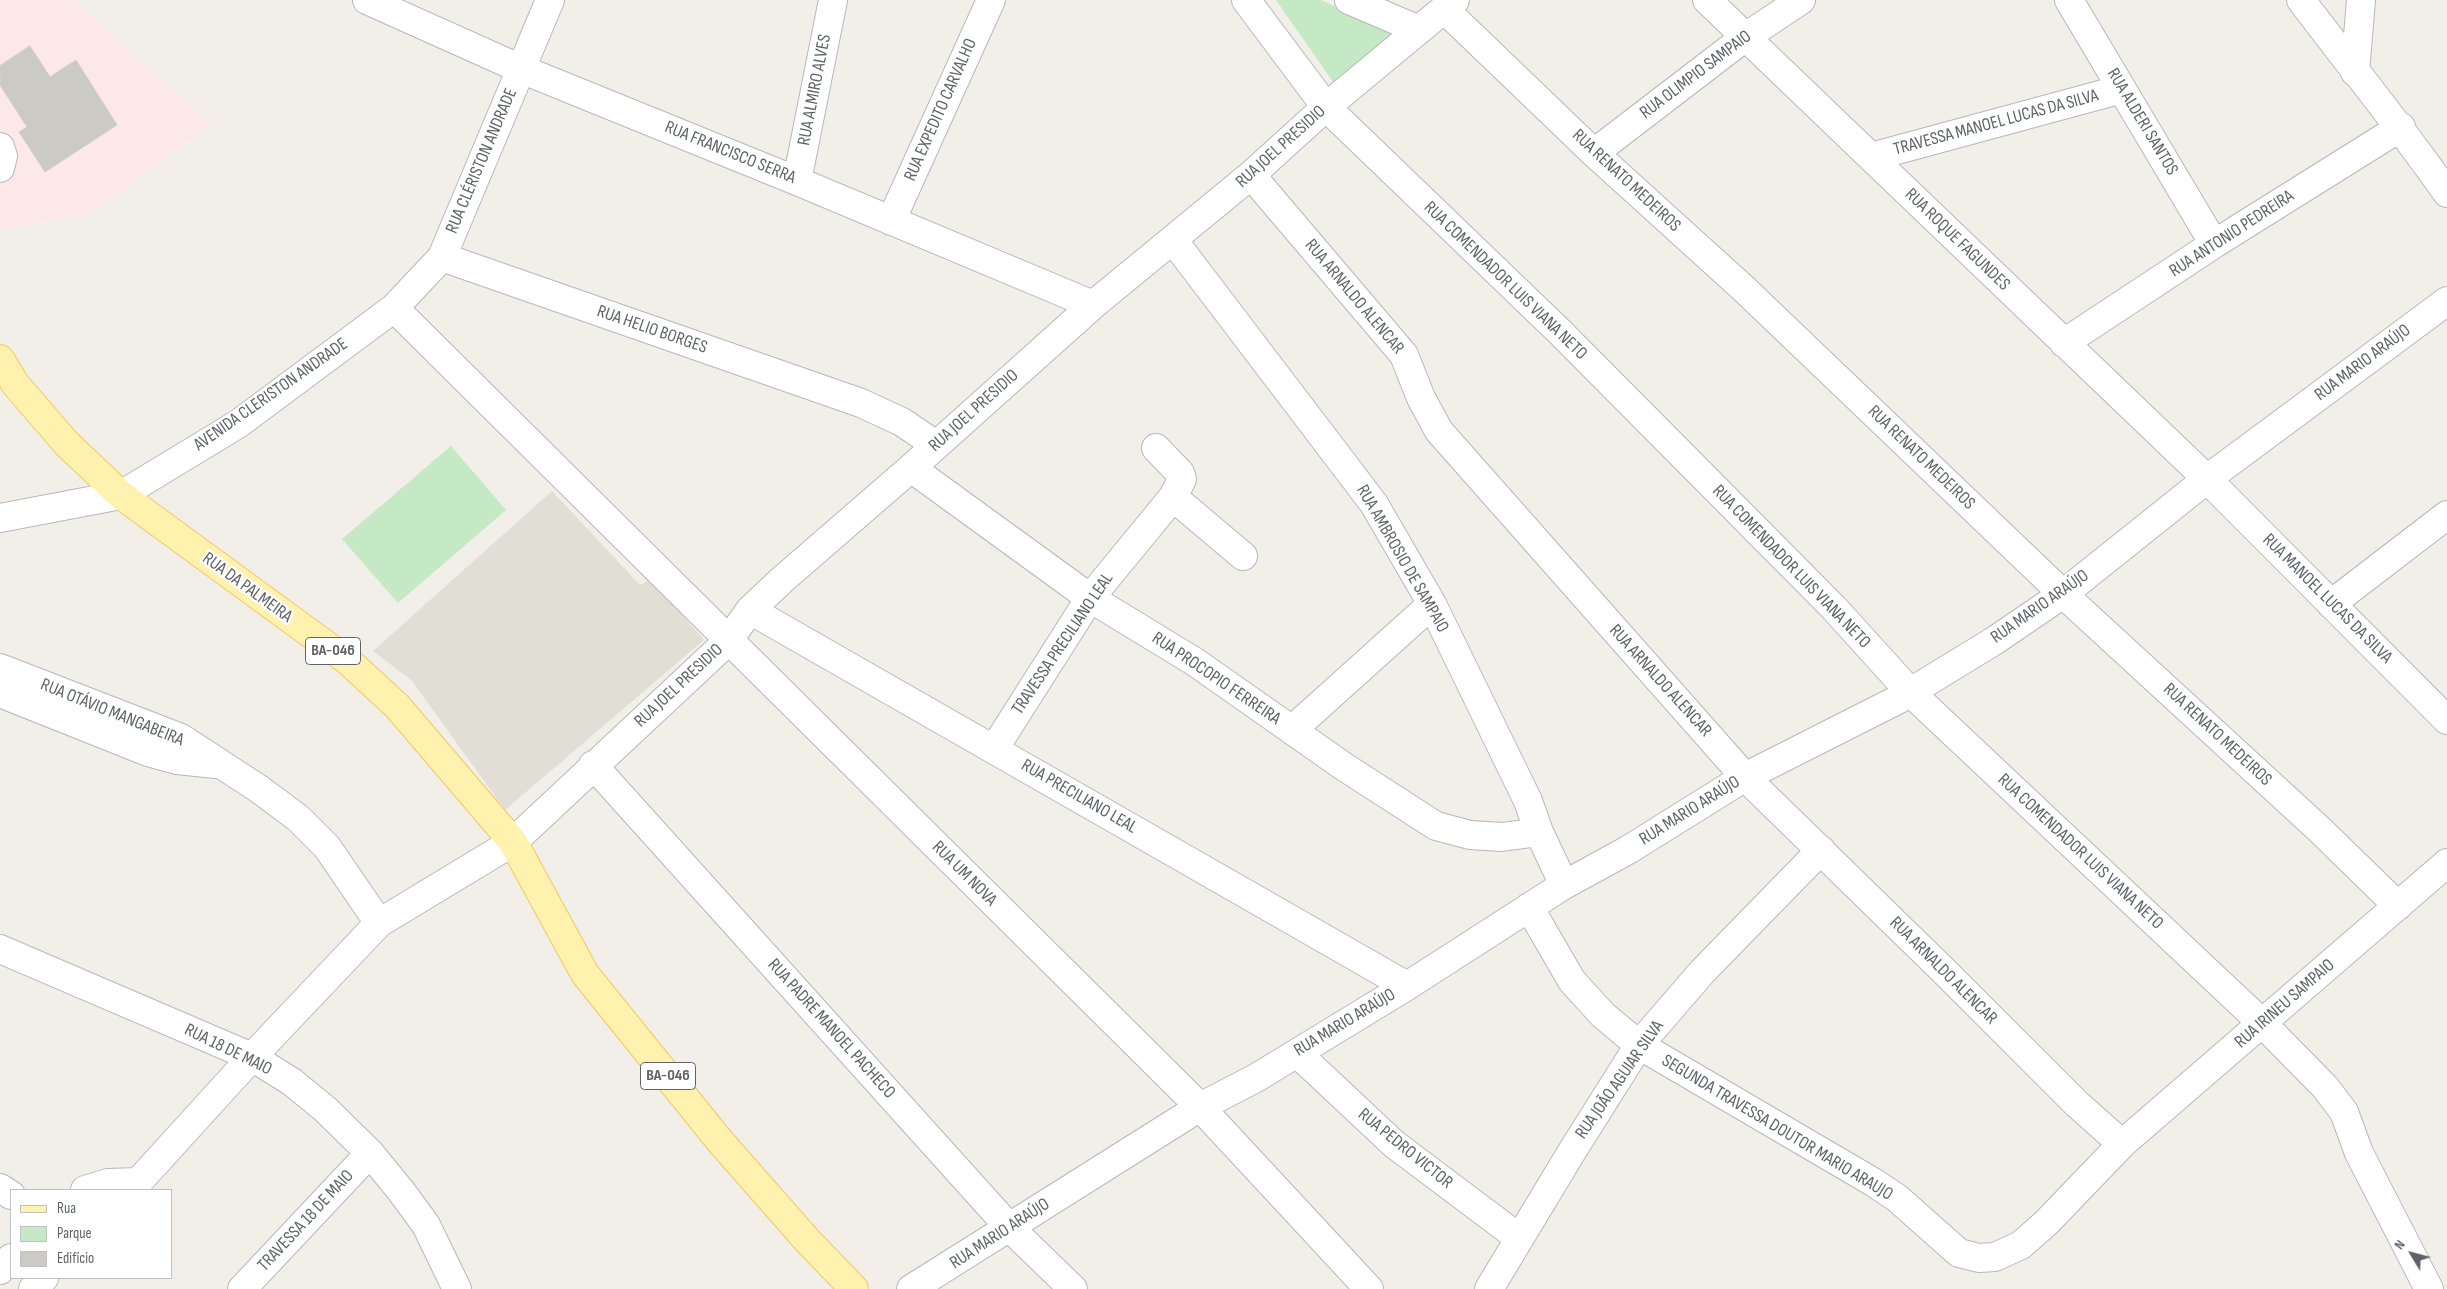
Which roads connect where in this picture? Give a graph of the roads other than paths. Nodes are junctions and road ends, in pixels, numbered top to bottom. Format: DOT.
graph roads {
  1 [pos="367,0"];
  2 [pos="550,0"];
  3 [pos="833,0"];
  4 [pos="991,0"];
  5 [pos="1246,0"];
  6 [pos="1349,0"];
  7 [pos="1707,0"];
  8 [pos="1801,0"];
  9 [pos="2069,0"];
  10 [pos="2301,0"];
  11 [pos="2360,0"];
  12 [pos="1450,5"];
  13 [pos="1419,30"];
  14 [pos="1744,38"];
  15 [pos="521,69"];
  16 [pos="2355,72"];
  17 [pos="2122,89"];
  18 [pos="1326,106"];
  19 [pos="2401,128"];
  20 [pos="0,147"];
  21 [pos="1594,153"];
  22 [pos="1871,157"];
  23 [pos="0,168"];
  24 [pos="1252,175"];
  25 [pos="797,181"];
  26 [pos="2447,193"];
  27 [pos="891,221"];
  28 [pos="1172,240"];
  29 [pos="2214,244"];
  30 [pos="442,257"];
  31 [pos="2447,301"];
  32 [pos="1093,305"];
  33 [pos="394,308"];
  34 [pos="2064,343"];
  35 [pos="0,359"];
  36 [pos="936,445"];
  37 [pos="1156,448"];
  38 [pos="911,468"];
  39 [pos="2207,479"];
  40 [pos="121,495"];
  41 [pos="1173,497"];
  42 [pos="2447,515"];
  43 [pos="0,518"];
  44 [pos="1243,556"];
  45 [pos="2063,594"];
  46 [pos="1090,598"];
  47 [pos="1432,604"];
  48 [pos="2331,604"];
  49 [pos="750,610"];
  50 [pos="728,641"];
  51 [pos="1,676"];
  52 [pos="2415,687"];
  53 [pos="2447,688"];
  54 [pos="1910,692"];
  55 [pos="2447,720"];
  56 [pos="1292,730"];
  57 [pos="994,749"];
  58 [pos="593,765"];
  59 [pos="1745,777"];
  60 [pos="1539,832"];
  61 [pos="513,842"];
  62 [pos="1821,850"];
  63 [pos="2447,863"];
  64 [pos="1564,885"];
  65 [pos="2398,906"];
  66 [pos="1529,907"];
  67 [pos="379,923"];
  68 [pos="0,949"];
  69 [pos="1407,986"];
  70 [pos="2262,1023"];
  71 [pos="1639,1045"];
  72 [pos="1298,1053"];
  73 [pos="252,1057"];
  74 [pos="1200,1107"];
  75 [pos="2122,1144"];
  76 [pos="370,1153"];
  77 [pos="135,1186"];
  78 [pos="89,1189"];
  79 [pos="1009,1227"];
  80 [pos="1519,1238"];
  81 [pos="10,1259"];
  82 [pos="0,1270"];
  83 [pos="43,1279"];
  84 [pos="33,1289"];
  85 [pos="242,1289"];
  86 [pos="456,1289"];
  87 [pos="854,1289"];
  88 [pos="911,1289"];
  89 [pos="1073,1289"];
  90 [pos="1369,1289"];
  91 [pos="1489,1289"];
  92 [pos="2429,1289"];
  1 -- 15 [label="street, RUA FRANCISCO SERRA"];
  2 -- 15 [label="street, RUA CLÉRISTON ANDRADE"];
  3 -- 25 [label="street, RUA ALMIRO ALVES"];
  4 -- 27 [label="street, RUA EXPEDITO CARVALHO"];
  5 -- 18 [label="street, RUA COMENDADOR LUIS VIANA NETO"];
  6 -- 13 [label="street"];
  7 -- 14 [label="street, RUA ROQUE FAGUNDES"];
  8 -- 14 [label="street, RUA OLIMPIO SAMPAIO"];
  9 -- 17 [label="street, RUA ALDERI SANTOS"];
  10 -- 16 [label="street"];
  11 -- 16 [label="street"];
  12 -- 13 [label="street, RUA JOEL PRESIDIO"];
  12 -- 21 [label="street, RUA RENATO MEDEIROS"];
  13 -- 18 [label="street, RUA JOEL PRESIDIO"];
  14 -- 21 [label="street, RUA OLIMPIO SAMPAIO"];
  14 -- 22 [label="street, RUA ROQUE FAGUNDES"];
  15 -- 25 [label="street, RUA FRANCISCO SERRA"];
  15 -- 30 [label="street, RUA CLÉRISTON ANDRADE"];
  16 -- 19 [label="street"];
  17 -- 22 [label="street, TRAVESSA MANOEL LUCAS DA SILVA"];
  17 -- 29 [label="street, RUA ALDERI SANTOS"];
  18 -- 24 [label="street, RUA JOEL PRESIDIO"];
  18 -- 54 [label="street, RUA COMENDADOR LUIS VIANA NETO"];
  19 -- 26 [label="street"];
  19 -- 29 [label="street, RUA ANTONIO PEDREIRA"];
  20 -- 23 [label="street"];
  21 -- 45 [label="street, RUA RENATO MEDEIROS"];
  22 -- 34 [label="street, RUA ROQUE FAGUNDES"];
  24 -- 28 [label="street, RUA JOEL PRESIDIO"];
  24 -- 59 [label="street, RUA ARNALDO ALENCAR"];
  25 -- 27 [label="street, RUA FRANCISCO SERRA"];
  27 -- 32 [label="street, RUA FRANCISCO SERRA"];
  28 -- 32 [label="street, RUA JOEL PRESIDIO"];
  28 -- 47 [label="street, RUA AMBROSIO DE SAMPAIO"];
  29 -- 34 [label="street, RUA ANTONIO PEDREIRA"];
  30 -- 33 [label="street, RUA CLÉRISTON ANDRADE"];
  30 -- 36 [label="street, RUA HELIO BORGES"];
  31 -- 39 [label="street, RUA MARIO ARAÚJO"];
  32 -- 36 [label="street, RUA JOEL PRESIDIO"];
  33 -- 40 [label="street, AVENIDA CLERISTON ANDRADE"];
  33 -- 50 [label="street, RUA UM NOVA"];
  34 -- 39 [label="street, RUA ROQUE FAGUNDES"];
  35 -- 40 [label="main road, BA-046"];
  36 -- 38 [label="street, RUA JOEL PRESIDIO"];
  37 -- 41 [label="street, TRAVESSA PRECILIANO LEAL"];
  38 -- 46 [label="street, RUA PROCOPIO FERREIRA"];
  38 -- 49 [label="street, RUA JOEL PRESIDIO"];
  39 -- 45 [label="street, RUA MARIO ARAÚJO"];
  39 -- 48 [label="street, RUA MANOEL LUCAS DA SILVA"];
  40 -- 43 [label="street"];
  40 -- 61 [label="main road, RUA DA PALMEIRA / BA-046"];
  41 -- 44 [label="street"];
  41 -- 46 [label="street, TRAVESSA PRECILIANO LEAL"];
  42 -- 48 [label="street"];
  45 -- 54 [label="street, RUA MARIO ARAÚJO"];
  45 -- 65 [label="street, RUA RENATO MEDEIROS"];
  46 -- 56 [label="street, RUA PROCOPIO FERREIRA"];
  46 -- 57 [label="street, TRAVESSA PRECILIANO LEAL"];
  47 -- 56 [label="street"];
  47 -- 60 [label="street, RUA AMBROSIO DE SAMPAIO"];
  48 -- 52 [label="street, RUA MANOEL LUCAS DA SILVA"];
  49 -- 50 [label="street, RUA JOEL PRESIDIO"];
  49 -- 57 [label="street, RUA PRECILIANO LEAL"];
  50 -- 58 [label="street, RUA JOEL PRESIDIO"];
  50 -- 74 [label="street, RUA UM NOVA"];
  51 -- 67 [label="street, RUA OTÁVIO MANGABEIRA"];
  52 -- 53 [label="street"];
  52 -- 55 [label="street, RUA MANOEL LUCAS DA SILVA"];
  54 -- 59 [label="street, RUA MARIO ARAÚJO"];
  54 -- 70 [label="street, RUA COMENDADOR LUIS VIANA NETO"];
  56 -- 60 [label="street, RUA PROCOPIO FERREIRA"];
  57 -- 69 [label="street, RUA PRECILIANO LEAL"];
  58 -- 61 [label="street, RUA JOEL PRESIDIO"];
  58 -- 79 [label="street, RUA PADRE MANOEL PACHECO"];
  59 -- 62 [label="street, RUA ARNALDO ALENCAR"];
  59 -- 64 [label="street, RUA MARIO ARAÚJO"];
  60 -- 64 [label="street, RUA AMBROSIO DE SAMPAIO"];
  61 -- 67 [label="street, RUA JOEL PRESIDIO"];
  61 -- 87 [label="main road, BA-046"];
  62 -- 71 [label="street, RUA JOÃO AGUIAR SILVA"];
  62 -- 75 [label="street, RUA ARNALDO ALENCAR"];
  63 -- 65 [label="street, RUA IRINEU SAMPAIO"];
  64 -- 66 [label="street, RUA MARIO ARAÚJO"];
  65 -- 70 [label="street, RUA IRINEU SAMPAIO"];
  66 -- 69 [label="street, RUA MARIO ARAÚJO"];
  66 -- 71 [label="street, SEGUNDA TRAVESSA DOUTOR MARIO ARAUJO"];
  67 -- 73 [label="street, RUA JOEL PRESIDIO"];
  68 -- 73 [label="street, RUA 18 DE MAIO"];
  69 -- 72 [label="street, RUA MARIO ARAÚJO"];
  70 -- 75 [label="street, RUA IRINEU SAMPAIO"];
  70 -- 92 [label="street, RUA COMENDADOR LUIS VIANA NETO"];
  71 -- 75 [label="street, SEGUNDA TRAVESSA DOUTOR MARIO ARAUJO"];
  71 -- 80 [label="street, RUA JOÃO AGUIAR SILVA"];
  72 -- 74 [label="street, RUA MARIO ARAÚJO"];
  72 -- 80 [label="street, RUA PEDRO VICTOR"];
  73 -- 76 [label="street, RUA 18 DE MAIO"];
  73 -- 77 [label="street, RUA JOEL PRESIDIO"];
  74 -- 79 [label="street, RUA MARIO ARAÚJO"];
  74 -- 90 [label="street, RUA UM NOVA"];
  76 -- 85 [label="street, TRAVESSA 18 DE MAIO"];
  76 -- 86 [label="street, RUA 18 DE MAIO"];
  77 -- 78 [label="street"];
  79 -- 88 [label="street, RUA MARIO ARAÚJO"];
  79 -- 89 [label="street, RUA PADRE MANOEL PACHECO"];
  80 -- 91 [label="street, RUA JOÃO AGUIAR SILVA"];
  81 -- 82 [label="street"];
  83 -- 84 [label="street"];
}
